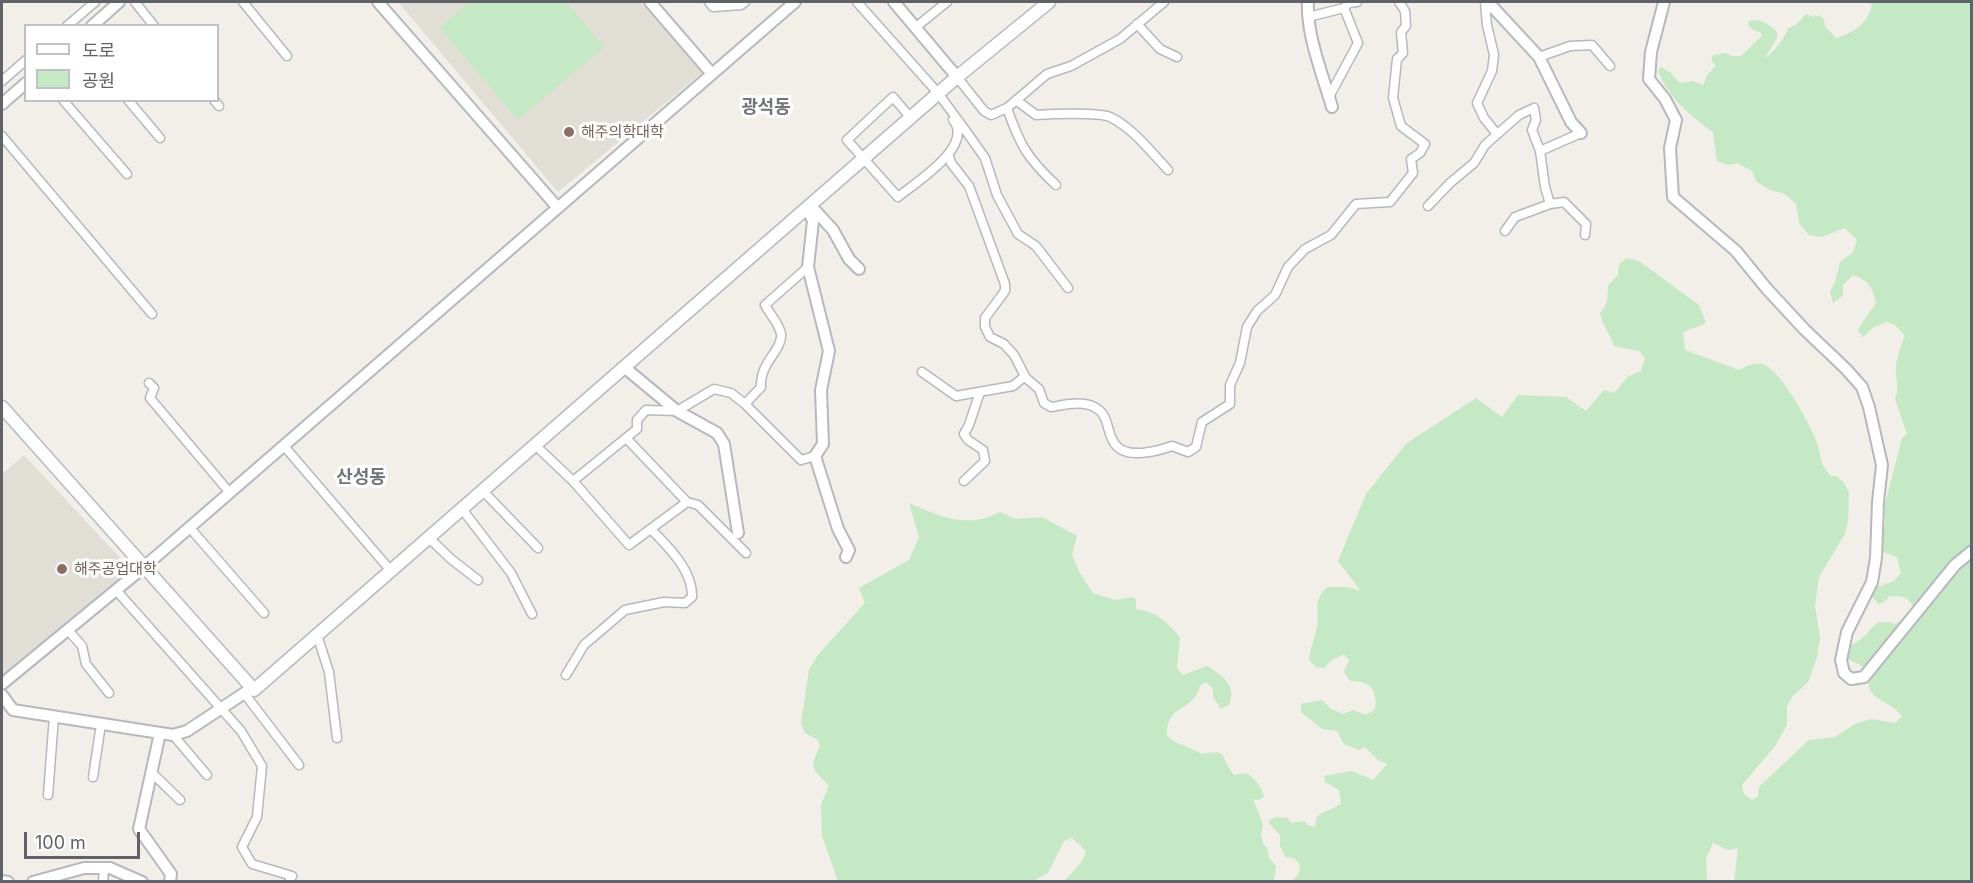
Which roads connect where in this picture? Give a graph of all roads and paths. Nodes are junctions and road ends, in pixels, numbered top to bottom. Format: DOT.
graph roads {
  1 [pos="95,2"];
  2 [pos="119,2"];
  3 [pos="135,2"];
  4 [pos="243,2"];
  5 [pos="650,2"];
  6 [pos="709,2"];
  7 [pos="745,2"];
  8 [pos="795,2"];
  9 [pos="856,2"];
  10 [pos="894,2"];
  11 [pos="947,2"];
  12 [pos="1049,2"];
  13 [pos="1164,2"];
  14 [pos="1308,2"];
  15 [pos="1357,2"];
  16 [pos="1399,2"];
  17 [pos="1486,2"];
  18 [pos="1665,2"];
  19 [pos="381,3"];
  20 [pos="1344,8"];
  21 [pos="1308,17"];
  22 [pos="69,24"];
  23 [pos="94,24"];
  24 [pos="152,24"];
  25 [pos="1137,24"];
  26 [pos="916,27"];
  27 [pos="287,56"];
  28 [pos="1177,57"];
  29 [pos="1539,57"];
  30 [pos="24,62"];
  31 [pos="1610,66"];
  32 [pos="712,74"];
  33 [pos="957,77"];
  34 [pos="2,81"];
  35 [pos="24,85"];
  36 [pos="936,95"];
  37 [pos="1017,100"];
  38 [pos="65,102"];
  39 [pos="130,102"];
  40 [pos="1331,102"];
  41 [pos="2,104"];
  42 [pos="1006,108"];
  43 [pos="910,117"];
  44 [pos="1497,134"];
  45 [pos="1581,134"];
  46 [pos="2,136"];
  47 [pos="160,138"];
  48 [pos="1540,151"];
  49 [pos="949,156"];
  50 [pos="864,158"];
  51 [pos="1168,170"];
  52 [pos="127,174"];
  53 [pos="1056,184"];
  54 [pos="1550,204"];
  55 [pos="808,206"];
  56 [pos="1428,206"];
  57 [pos="558,208"];
  58 [pos="1505,231"];
  59 [pos="1585,235"];
  60 [pos="808,267"];
  61 [pos="859,269"];
  62 [pos="1068,288"];
  63 [pos="152,314"];
  64 [pos="624,367"];
  65 [pos="922,372"];
  66 [pos="1025,376"];
  67 [pos="149,384"];
  68 [pos="980,392"];
  69 [pos="745,404"];
  70 [pos="2,407"];
  71 [pos="677,411"];
  72 [pos="626,438"];
  73 [pos="535,445"];
  74 [pos="284,446"];
  75 [pos="815,456"];
  76 [pos="573,481"];
  77 [pos="964,482"];
  78 [pos="483,491"];
  79 [pos="230,493"];
  80 [pos="687,502"];
  81 [pos="462,509"];
  82 [pos="189,528"];
  83 [pos="651,529"];
  84 [pos="738,533"];
  85 [pos="429,538"];
  86 [pos="538,548"];
  87 [pos="1971,551"];
  88 [pos="746,553"];
  89 [pos="846,557"];
  90 [pos="144,567"];
  91 [pos="391,571"];
  92 [pos="478,579"];
  93 [pos="116,590"];
  94 [pos="264,613"];
  95 [pos="532,614"];
  96 [pos="68,630"];
  97 [pos="317,635"];
  98 [pos="566,675"];
  99 [pos="2,684"];
  100 [pos="248,690"];
  101 [pos="109,693"];
  102 [pos="2,695"];
  103 [pos="221,708"];
  104 [pos="54,717"];
  105 [pos="101,724"];
  106 [pos="160,733"];
  107 [pos="172,735"];
  108 [pos="337,738"];
  109 [pos="299,765"];
  110 [pos="152,772"];
  111 [pos="207,775"];
  112 [pos="93,777"];
  113 [pos="48,795"];
  114 [pos="180,800"];
  115 [pos="104,868"];
  116 [pos="2,881"];
  117 [pos="8,882"];
  118 [pos="33,882"];
  119 [pos="103,882"];
  120 [pos="142,882"];
  121 [pos="170,882"];
  122 [pos="289,882"];
  1 -- 22 [label="street"];
  2 -- 23 [label="street"];
  3 -- 24 [label="street"];
  4 -- 27 [label="street"];
  5 -- 32 [label="street"];
  6 -- 7 [label="street"];
  8 -- 32 [label="street"];
  9 -- 36 [label="street"];
  10 -- 26 [label="street"];
  11 -- 26 [label="street"];
  12 -- 33 [label="main road"];
  13 -- 25 [label="street"];
  14 -- 21 [label="street"];
  15 -- 20 [label="street"];
  16 -- 66 [label="street"];
  17 -- 29 [label="street"];
  17 -- 44 [label="street"];
  18 -- 87 [label="street"];
  19 -- 57 [label="street"];
  20 -- 21 [label="street"];
  20 -- 40 [label="street"];
  21 -- 40 [label="street"];
  25 -- 28 [label="street"];
  25 -- 37 [label="street"];
  26 -- 33 [label="street"];
  29 -- 31 [label="street"];
  29 -- 45 [label="street"];
  30 -- 34 [label="street"];
  32 -- 57 [label="street"];
  33 -- 36 [label="main road"];
  33 -- 42 [label="street"];
  35 -- 41 [label="street"];
  36 -- 43 [label="main road"];
  36 -- 49 [label="street"];
  36 -- 62 [label="street"];
  37 -- 42 [label="street"];
  37 -- 51 [label="street"];
  38 -- 52 [label="street"];
  39 -- 47 [label="street"];
  42 -- 53 [label="street"];
  43 -- 50 [label="main road"];
  43 -- 50 [label="street"];
  44 -- 48 [label="street"];
  44 -- 56 [label="street"];
  45 -- 48 [label="street"];
  46 -- 63 [label="street"];
  48 -- 54 [label="street"];
  49 -- 50 [label="street"];
  49 -- 66 [label="street"];
  50 -- 55 [label="main road"];
  54 -- 58 [label="street"];
  54 -- 59 [label="street"];
  55 -- 60 [label="street"];
  55 -- 61 [label="street"];
  55 -- 64 [label="main road"];
  57 -- 74 [label="street"];
  60 -- 69 [label="street"];
  60 -- 75 [label="street"];
  64 -- 71 [label="street"];
  64 -- 73 [label="main road"];
  65 -- 68 [label="street"];
  66 -- 68 [label="street"];
  67 -- 79 [label="street"];
  68 -- 77 [label="street"];
  69 -- 71 [label="street"];
  69 -- 75 [label="street"];
  70 -- 90 [label="main road"];
  71 -- 72 [label="street"];
  71 -- 84 [label="street"];
  72 -- 76 [label="street"];
  72 -- 80 [label="street"];
  73 -- 76 [label="street"];
  73 -- 78 [label="main road"];
  74 -- 79 [label="street"];
  74 -- 91 [label="street"];
  75 -- 89 [label="street"];
  76 -- 83 [label="street"];
  78 -- 81 [label="main road"];
  78 -- 86 [label="street"];
  79 -- 82 [label="street"];
  80 -- 83 [label="street"];
  80 -- 88 [label="street"];
  81 -- 85 [label="main road"];
  81 -- 95 [label="street"];
  82 -- 90 [label="street"];
  82 -- 94 [label="street"];
  83 -- 98 [label="street"];
  85 -- 91 [label="main road"];
  85 -- 92 [label="street"];
  90 -- 93 [label="street"];
  90 -- 100 [label="main road"];
  91 -- 97 [label="main road"];
  93 -- 96 [label="street"];
  93 -- 103 [label="street"];
  96 -- 99 [label="street"];
  96 -- 101 [label="street"];
  97 -- 100 [label="main road"];
  97 -- 108 [label="street"];
  100 -- 103 [label="street"];
  100 -- 109 [label="street"];
  102 -- 104 [label="street"];
  103 -- 107 [label="street"];
  103 -- 122 [label="street"];
  104 -- 105 [label="street"];
  104 -- 113 [label="street"];
  105 -- 106 [label="street"];
  105 -- 112 [label="street"];
  106 -- 107 [label="street"];
  106 -- 110 [label="street"];
  107 -- 111 [label="street"];
  110 -- 114 [label="street"];
  110 -- 121 [label="street"];
  115 -- 118 [label="street"];
  115 -- 119 [label="street"];
  115 -- 120 [label="street"];
  116 -- 117 [label="street"];
}
